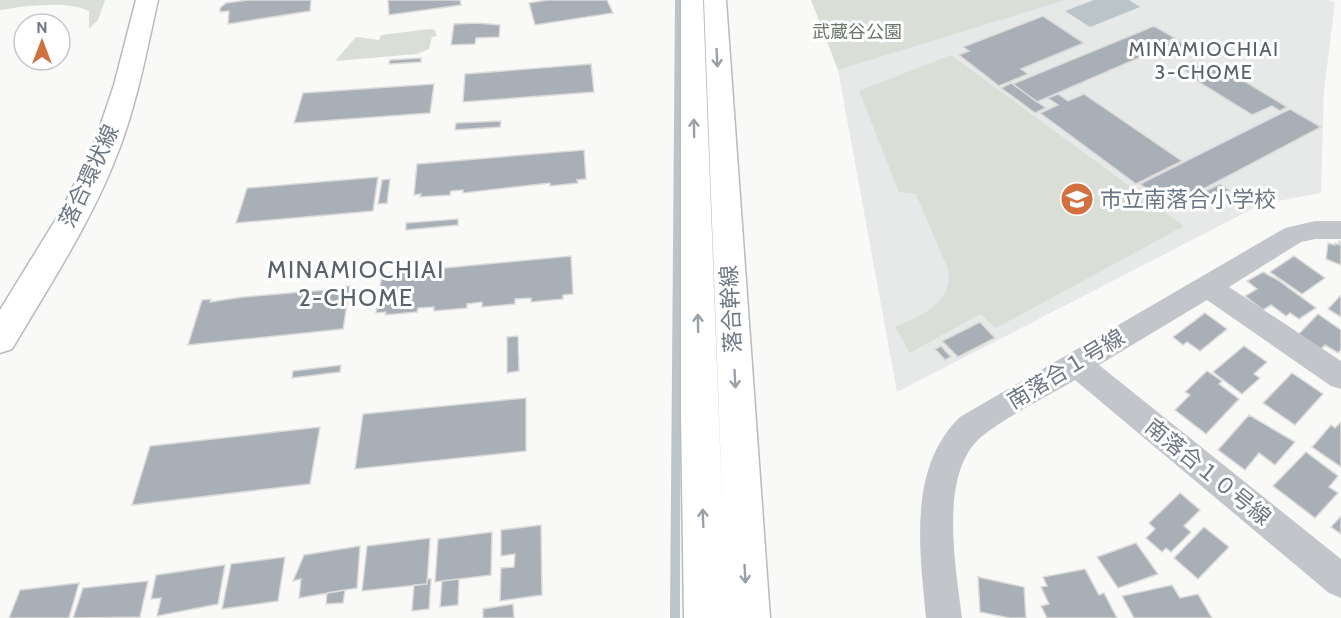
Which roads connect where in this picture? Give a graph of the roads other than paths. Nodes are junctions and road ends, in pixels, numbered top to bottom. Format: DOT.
graph roads {
  1 [pos="147,0"];
  2 [pos="692,0"];
  3 [pos="715,0"];
  4 [pos="1341,230"];
  5 [pos="1206,285"];
  6 [pos="0,339"];
  7 [pos="1075,363"];
  8 [pos="1341,377"];
  9 [pos="1341,580"];
  10 [pos="706,618"];
  11 [pos="748,618"];
  12 [pos="944,618"];
  1 -- 6 [label="street, 落合環状線"];
  10 -- 2 [label="street, 落合幹線, one-way"];
  3 -- 11 [label="street, 落合幹線, one-way"];
  4 -- 5 [label="street, 南落合１号線"];
  5 -- 7 [label="street, 南落合１号線"];
  5 -- 8 [label="street"];
  7 -- 9 [label="street, 南落合１０号線"];
  7 -- 12 [label="street, 南落合１号線"];
}
